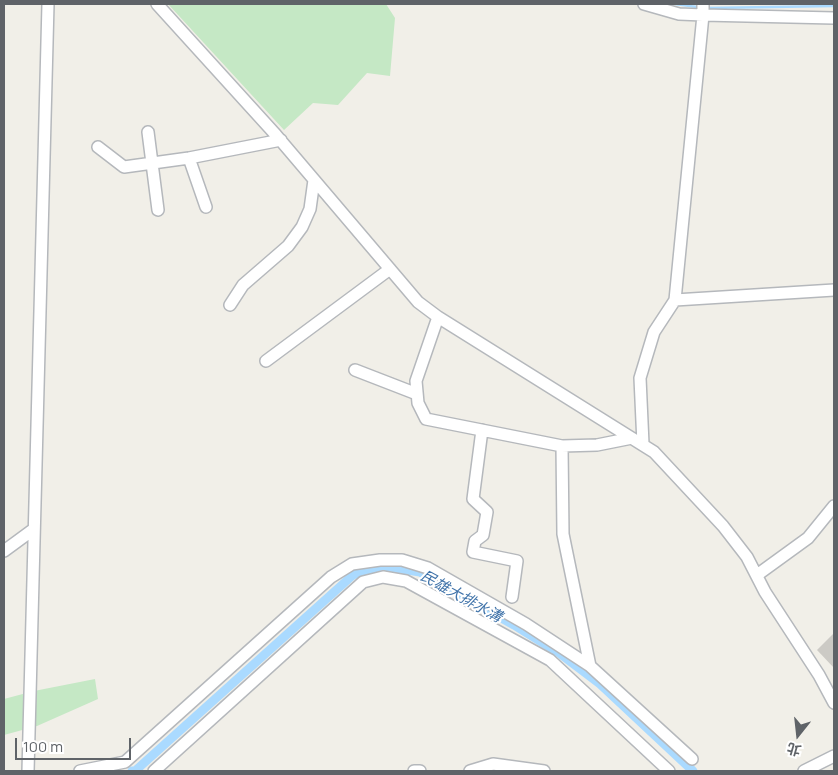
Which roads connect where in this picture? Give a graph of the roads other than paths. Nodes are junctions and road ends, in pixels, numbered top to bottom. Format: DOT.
graph roads {
  1 [pos="48,4"];
  2 [pos="157,4"];
  3 [pos="644,4"];
  4 [pos="703,10"];
  5 [pos="834,18"];
  6 [pos="148,132"];
  7 [pos="281,140"];
  8 [pos="98,147"];
  9 [pos="188,158"];
  10 [pos="152,163"];
  11 [pos="314,180"];
  12 [pos="206,207"];
  13 [pos="158,210"];
  14 [pos="390,269"];
  15 [pos="834,290"];
  16 [pos="675,300"];
  17 [pos="230,304"];
  18 [pos="438,317"];
  19 [pos="266,361"];
  20 [pos="355,370"];
  21 [pos="417,394"];
  22 [pos="482,430"];
  23 [pos="632,438"];
  24 [pos="643,444"];
  25 [pos="562,446"];
  26 [pos="834,506"];
  27 [pos="34,529"];
  28 [pos="4,551"];
  29 [pos="756,575"];
  30 [pos="512,598"];
  31 [pos="590,666"];
  32 [pos="833,696"];
  33 [pos="834,756"];
  34 [pos="692,759"];
  35 [pos="28,771"];
  36 [pos="80,771"];
  37 [pos="154,771"];
  38 [pos="414,771"];
  39 [pos="420,771"];
  40 [pos="470,771"];
  41 [pos="544,771"];
  42 [pos="669,771"];
  43 [pos="804,771"];
  1 -- 27 [label="street"];
  2 -- 7 [label="street"];
  3 -- 4 [label="street"];
  4 -- 5 [label="street"];
  4 -- 16 [label="street"];
  6 -- 10 [label="street"];
  7 -- 9 [label="street"];
  7 -- 11 [label="street"];
  8 -- 10 [label="street"];
  9 -- 10 [label="street"];
  9 -- 12 [label="street"];
  10 -- 13 [label="street"];
  11 -- 14 [label="street"];
  11 -- 17 [label="street"];
  14 -- 18 [label="street"];
  14 -- 19 [label="street"];
  15 -- 16 [label="street"];
  16 -- 24 [label="street"];
  18 -- 21 [label="street"];
  18 -- 23 [label="street"];
  20 -- 21 [label="street"];
  21 -- 22 [label="street"];
  22 -- 25 [label="street"];
  22 -- 30 [label="street"];
  23 -- 24 [label="street"];
  23 -- 25 [label="street"];
  24 -- 29 [label="street"];
  25 -- 31 [label="street"];
  26 -- 29 [label="street"];
  27 -- 28 [label="street"];
  27 -- 35 [label="street"];
  29 -- 32 [label="street"];
  31 -- 34 [label="street"];
  31 -- 36 [label="street"];
  33 -- 43 [label="street"];
  37 -- 42 [label="street"];
  38 -- 39 [label="street"];
  40 -- 41 [label="street"];
}
